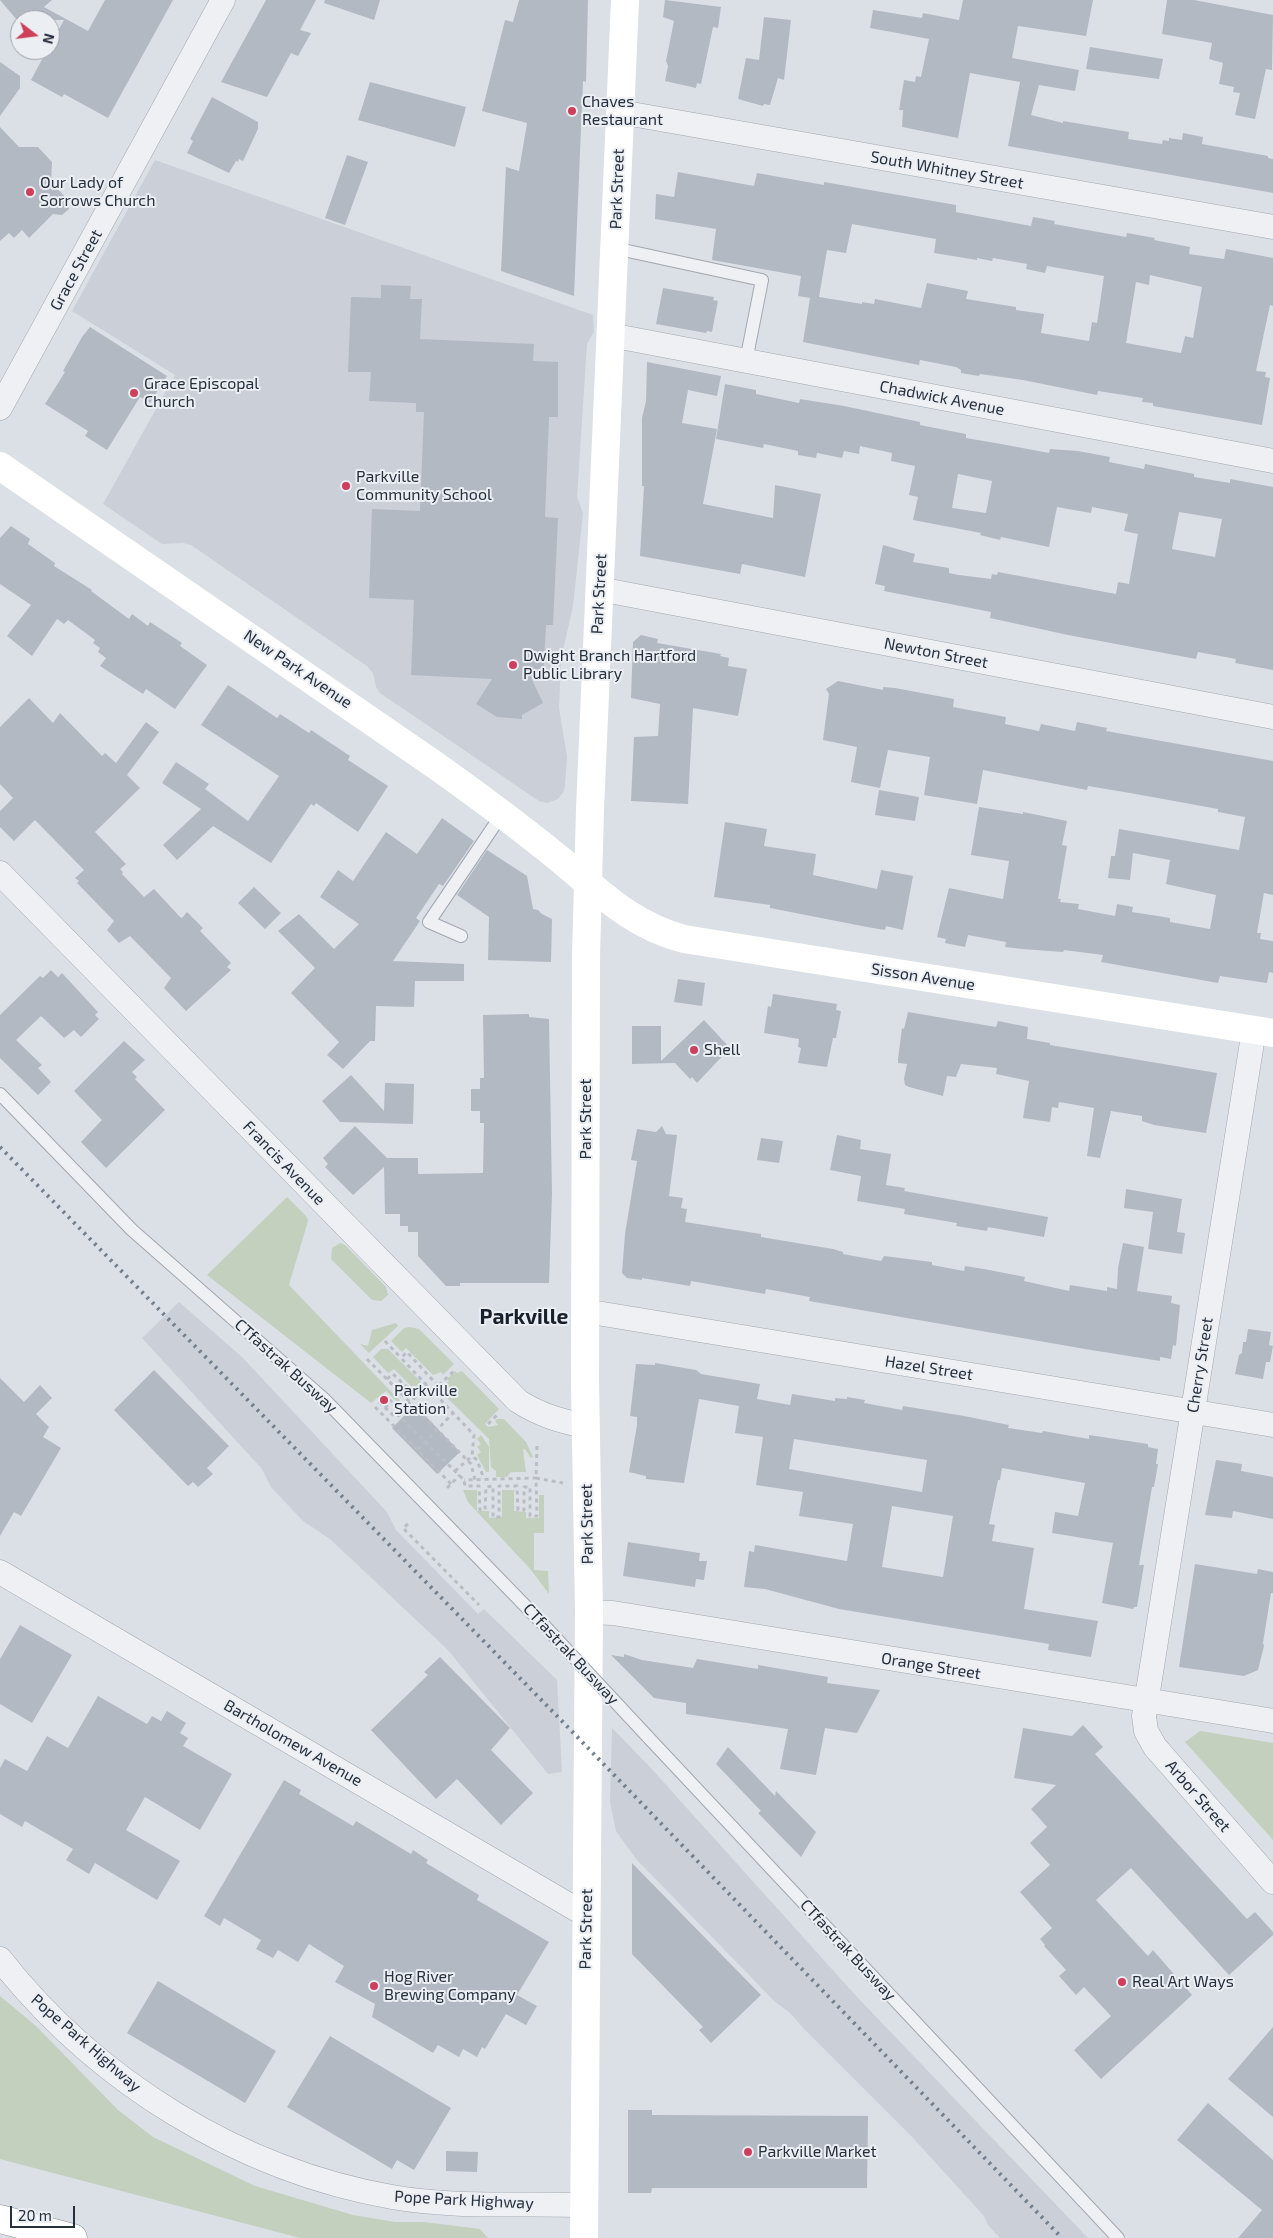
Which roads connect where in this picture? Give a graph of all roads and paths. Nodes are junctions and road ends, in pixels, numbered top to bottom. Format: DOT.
graph roads {
  1 [pos="223,0"];
  2 [pos="625,0"];
  3 [pos="620,112"];
  4 [pos="1273,227"];
  5 [pos="614,248"];
  6 [pos="610,335"];
  7 [pos="746,361"];
  8 [pos="0,408"];
  9 [pos="1273,460"];
  10 [pos="0,466"];
  11 [pos="599,589"];
  12 [pos="1273,717"];
  13 [pos="502,814"];
  14 [pos="0,873"];
  15 [pos="588,884"];
  16 [pos="461,936"];
  17 [pos="1264,1031"];
  18 [pos="0,1094"];
  19 [pos="585,1311"];
  20 [pos="385,1341"];
  21 [pos="401,1358"];
  22 [pos="367,1359"];
  23 [pos="449,1375"];
  24 [pos="387,1379"];
  25 [pos="427,1385"];
  26 [pos="438,1386"];
  27 [pos="433,1391"];
  28 [pos="416,1396"];
  29 [pos="392,1400"];
  30 [pos="380,1402"];
  31 [pos="410,1402"];
  32 [pos="375,1406"];
  33 [pos="385,1408"];
  34 [pos="502,1410"];
  35 [pos="1193,1412"];
  36 [pos="453,1413"];
  37 [pos="398,1415"];
  38 [pos="488,1424"];
  39 [pos="1273,1425"];
  40 [pos="585,1426"];
  41 [pos="437,1430"];
  42 [pos="426,1442"];
  43 [pos="537,1446"];
  44 [pos="418,1450"];
  45 [pos="472,1456"];
  46 [pos="467,1460"];
  47 [pos="455,1471"];
  48 [pos="460,1476"];
  49 [pos="536,1478"];
  50 [pos="464,1480"];
  51 [pos="475,1480"];
  52 [pos="484,1480"];
  53 [pos="451,1484"];
  54 [pos="564,1484"];
  55 [pos="447,1488"];
  56 [pos="408,1524"];
  57 [pos="0,1572"];
  58 [pos="479,1604"];
  59 [pos="588,1612"];
  60 [pos="1147,1700"];
  61 [pos="1273,1721"];
  62 [pos="1273,1882"];
  63 [pos="586,1915"];
  64 [pos="0,1960"];
  65 [pos="584,2205"];
  66 [pos="0,2219"];
  67 [pos="73,2238"];
  68 [pos="584,2238"];
  69 [pos="1118,2238"];
  1 -- 8 [label="street, Grace Street"];
  2 -- 3 [label="main road, Park Street"];
  3 -- 4 [label="street, South Whitney Street"];
  3 -- 5 [label="main road, Park Street"];
  5 -- 6 [label="main road, Park Street"];
  5 -- 7 [label="lane"];
  6 -- 7 [label="street, Chadwick Avenue"];
  6 -- 11 [label="main road, Park Street"];
  7 -- 9 [label="street, Chadwick Avenue"];
  10 -- 13 [label="main road, New Park Avenue"];
  11 -- 12 [label="street, Newton Street"];
  11 -- 15 [label="main road, Park Street"];
  13 -- 15 [label="main road, New Park Avenue"];
  13 -- 16 [label="lane"];
  14 -- 40 [label="street, Francis Avenue"];
  15 -- 17 [label="main road, Sisson Avenue"];
  15 -- 19 [label="main road, Park Street"];
  17 -- 35 [label="street, Cherry Street"];
  18 -- 69 [label="lane, CTfastrak Busway, bridge"];
  19 -- 35 [label="street, Hazel Street"];
  19 -- 40 [label="main road, Park Street"];
  20 -- 21 [label="path"];
  21 -- 25 [label="path"];
  21 -- 26 [label="path"];
  22 -- 24 [label="path"];
  23 -- 26 [label="path"];
  24 -- 28 [label="path"];
  24 -- 31 [label="path"];
  25 -- 27 [label="path"];
  25 -- 28 [label="path"];
  26 -- 27 [label="path"];
  27 -- 36 [label="path"];
  28 -- 31 [label="path"];
  29 -- 33 [label="path"];
  30 -- 33 [label="path"];
  31 -- 37 [label="path"];
  31 -- 41 [label="path"];
  32 -- 44 [label="path"];
  33 -- 37 [label="path"];
  34 -- 38 [label="path"];
  35 -- 39 [label="street, Hazel Street"];
  35 -- 60 [label="street, Cherry Street"];
  36 -- 41 [label="path"];
  36 -- 45 [label="path"];
  37 -- 42 [label="path"];
  40 -- 59 [label="main road, Park Street"];
  41 -- 42 [label="path"];
  41 -- 46 [label="path"];
  42 -- 44 [label="path"];
  42 -- 47 [label="path"];
  43 -- 49 [label="path"];
  44 -- 53 [label="path"];
  45 -- 46 [label="path"];
  45 -- 52 [label="path"];
  46 -- 47 [label="path"];
  46 -- 51 [label="path"];
  47 -- 48 [label="path"];
  48 -- 50 [label="path"];
  48 -- 53 [label="path"];
  49 -- 50 [label="path"];
  49 -- 52 [label="path"];
  49 -- 54 [label="path"];
  50 -- 51 [label="path"];
  51 -- 52 [label="path"];
  53 -- 55 [label="path"];
  56 -- 58 [label="path"];
  57 -- 63 [label="street, Bartholomew Avenue"];
  59 -- 60 [label="street, Orange Street"];
  59 -- 63 [label="main road, Park Street"];
  60 -- 61 [label="street, Orange Street"];
  60 -- 62 [label="street, Arbor Street"];
  63 -- 65 [label="main road, Park Street"];
  64 -- 65 [label="street, Pope Park Highway"];
  65 -- 68 [label="main road, Park Street"];
  66 -- 67 [label="main road"];
}
